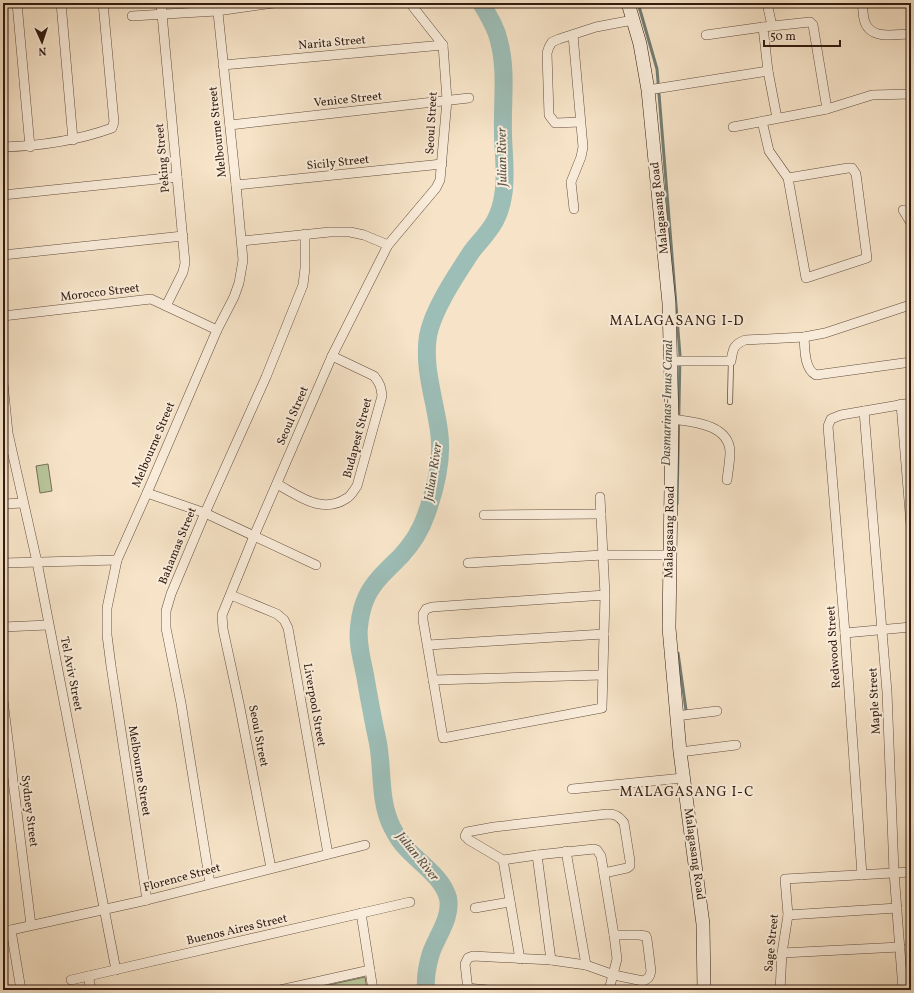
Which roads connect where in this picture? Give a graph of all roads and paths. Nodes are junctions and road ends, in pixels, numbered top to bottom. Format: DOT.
graph roads {
  1 [pos="18,3"];
  2 [pos="61,3"];
  3 [pos="103,3"];
  4 [pos="161,3"];
  5 [pos="274,3"];
  6 [pos="410,3"];
  7 [pos="628,3"];
  8 [pos="767,3"];
  9 [pos="862,3"];
  10 [pos="217,7"];
  11 [pos="162,14"];
  12 [pos="132,16"];
  13 [pos="634,20"];
  14 [pos="767,27"];
  15 [pos="911,34"];
  16 [pos="573,35"];
  17 [pos="706,35"];
  18 [pos="444,45"];
  19 [pos="223,65"];
  20 [pos="768,71"];
  21 [pos="648,90"];
  22 [pos="911,94"];
  23 [pos="469,98"];
  24 [pos="447,100"];
  25 [pos="827,109"];
  26 [pos="777,118"];
  27 [pos="762,121"];
  28 [pos="580,122"];
  29 [pos="230,125"];
  30 [pos="733,127"];
  31 [pos="73,140"];
  32 [pos="3,147"];
  33 [pos="30,147"];
  34 [pos="442,164"];
  35 [pos="177,177"];
  36 [pos="788,178"];
  37 [pos="236,185"];
  38 [pos="3,195"];
  39 [pos="574,209"];
  40 [pos="903,210"];
  41 [pos="911,223"];
  42 [pos="305,234"];
  43 [pos="183,236"];
  44 [pos="242,241"];
  45 [pos="388,245"];
  46 [pos="3,255"];
  47 [pos="166,306"];
  48 [pos="911,306"];
  49 [pos="3,316"];
  50 [pos="217,330"];
  51 [pos="804,337"];
  52 [pos="332,356"];
  53 [pos="672,361"];
  54 [pos="731,362"];
  55 [pos="911,362"];
  56 [pos="3,383"];
  57 [pos="730,402"];
  58 [pos="911,403"];
  59 [pos="901,404"];
  60 [pos="864,411"];
  61 [pos="672,420"];
  62 [pos="728,480"];
  63 [pos="277,484"];
  64 [pos="147,492"];
  65 [pos="600,497"];
  66 [pos="23,503"];
  67 [pos="3,504"];
  68 [pos="205,513"];
  69 [pos="601,514"];
  70 [pos="484,515"];
  71 [pos="911,525"];
  72 [pos="254,536"];
  73 [pos="603,555"];
  74 [pos="671,555"];
  75 [pos="117,560"];
  76 [pos="37,562"];
  77 [pos="468,563"];
  78 [pos="3,564"];
  79 [pos="316,565"];
  80 [pos="231,594"];
  81 [pos="605,595"];
  82 [pos="48,625"];
  83 [pos="3,627"];
  84 [pos="911,627"];
  85 [pos="882,630"];
  86 [pos="845,633"];
  87 [pos="604,634"];
  88 [pos="428,645"];
  89 [pos="602,675"];
  90 [pos="433,680"];
  91 [pos="3,700"];
  92 [pos="717,711"];
  93 [pos="676,716"];
  94 [pos="736,745"];
  95 [pos="680,752"];
  96 [pos="683,778"];
  97 [pos="572,790"];
  98 [pos="365,845"];
  99 [pos="566,851"];
  100 [pos="328,854"];
  101 [pos="537,855"];
  102 [pos="503,860"];
  103 [pos="271,868"];
  104 [pos="894,872"];
  105 [pos="911,872"];
  106 [pos="604,873"];
  107 [pos="862,875"];
  108 [pos="210,883"];
  109 [pos="147,900"];
  110 [pos="410,902"];
  111 [pos="510,902"];
  112 [pos="475,908"];
  113 [pos="897,908"];
  114 [pos="105,910"];
  115 [pos="361,913"];
  116 [pos="788,914"];
  117 [pos="31,925"];
  118 [pos="7,930"];
  119 [pos="614,936"];
  120 [pos="900,947"];
  121 [pos="782,953"];
  122 [pos="520,959"];
  123 [pos="551,960"];
  124 [pos="586,965"];
  125 [pos="116,970"];
  126 [pos="370,970"];
  127 [pos="89,976"];
  128 [pos="614,976"];
  129 [pos="70,980"];
  130 [pos="468,989"];
  131 [pos="21,990"];
  132 [pos="90,990"];
  133 [pos="280,990"];
  134 [pos="373,990"];
  135 [pos="488,990"];
  136 [pos="609,990"];
  137 [pos="704,990"];
  138 [pos="780,990"];
  139 [pos="903,990"];
  1 -- 33 [label="street"];
  2 -- 31 [label="street"];
  3 -- 31 [label="street"];
  4 -- 11 [label="street, Peking Street"];
  5 -- 10 [label="street"];
  6 -- 18 [label="street"];
  7 -- 13 [label="main road, Malagasang Road"];
  8 -- 14 [label="street"];
  9 -- 15 [label="street"];
  10 -- 11 [label="street"];
  10 -- 19 [label="street, Melbourne Street"];
  11 -- 12 [label="street"];
  11 -- 35 [label="street, Peking Street"];
  13 -- 16 [label="street"];
  13 -- 21 [label="main road, Malagasang Road"];
  14 -- 17 [label="street"];
  14 -- 20 [label="street"];
  14 -- 25 [label="street"];
  16 -- 28 [label="street"];
  16 -- 28 [label="street"];
  18 -- 19 [label="street, Narita Street"];
  18 -- 24 [label="street, Seoul Street"];
  19 -- 29 [label="street, Melbourne Street"];
  20 -- 21 [label="street"];
  20 -- 26 [label="street"];
  21 -- 53 [label="main road, Malagasang Road"];
  22 -- 25 [label="street"];
  23 -- 24 [label="street, Venice Street"];
  24 -- 29 [label="street, Venice Street"];
  24 -- 34 [label="street, Seoul Street"];
  25 -- 26 [label="street"];
  26 -- 27 [label="street"];
  27 -- 30 [label="street"];
  27 -- 36 [label="street"];
  28 -- 39 [label="street"];
  29 -- 37 [label="street, Melbourne Street"];
  31 -- 33 [label="street"];
  32 -- 33 [label="street"];
  34 -- 37 [label="street, Sicily Street"];
  34 -- 45 [label="street, Seoul Street"];
  35 -- 38 [label="street"];
  35 -- 43 [label="street, Peking Street"];
  36 -- 36 [label="street"];
  37 -- 44 [label="street, Melbourne Street"];
  40 -- 41 [label="street"];
  42 -- 44 [label="street"];
  42 -- 45 [label="street"];
  42 -- 68 [label="street, Bahamas Street"];
  43 -- 46 [label="street"];
  43 -- 47 [label="street, Peking Street"];
  44 -- 50 [label="street, Melbourne Street"];
  45 -- 52 [label="street, Seoul Street"];
  47 -- 49 [label="street, Morocco Street"];
  47 -- 50 [label="street, Morocco Street"];
  48 -- 51 [label="street"];
  50 -- 64 [label="street, Melbourne Street"];
  51 -- 54 [label="street"];
  51 -- 55 [label="street"];
  52 -- 63 [label="street, Seoul Street"];
  52 -- 63 [label="street, Budapest Street"];
  53 -- 54 [label="street"];
  53 -- 61 [label="main road, Malagasang Road"];
  54 -- 57 [label="lane"];
  56 -- 66 [label="street, Tel Aviv Street"];
  58 -- 59 [label="street"];
  59 -- 60 [label="street"];
  59 -- 71 [label="street"];
  60 -- 85 [label="street, Maple Street"];
  60 -- 86 [label="street, Redwood Street"];
  61 -- 62 [label="street"];
  61 -- 74 [label="main road, Malagasang Road"];
  63 -- 72 [label="street, Seoul Street"];
  64 -- 68 [label="street"];
  64 -- 75 [label="street, Melbourne Street"];
  65 -- 69 [label="street"];
  66 -- 67 [label="street"];
  66 -- 76 [label="street, Tel Aviv Street"];
  68 -- 72 [label="street"];
  68 -- 108 [label="street, Bahamas Street"];
  69 -- 70 [label="street"];
  69 -- 73 [label="street"];
  72 -- 79 [label="street"];
  72 -- 80 [label="street, Seoul Street"];
  73 -- 74 [label="street"];
  73 -- 77 [label="street"];
  73 -- 81 [label="street"];
  74 -- 93 [label="main road, Malagasang Road"];
  75 -- 76 [label="street"];
  75 -- 109 [label="street, Melbourne Street"];
  76 -- 78 [label="street"];
  76 -- 82 [label="street, Tel Aviv Street"];
  80 -- 100 [label="street, Liverpool Street"];
  80 -- 103 [label="street, Seoul Street"];
  81 -- 87 [label="street"];
  81 -- 88 [label="street"];
  82 -- 83 [label="street"];
  82 -- 114 [label="street, Tel Aviv Street"];
  84 -- 85 [label="street"];
  85 -- 86 [label="street"];
  85 -- 104 [label="street, Maple Street"];
  86 -- 107 [label="street, Redwood Street"];
  87 -- 88 [label="street"];
  87 -- 89 [label="street"];
  88 -- 90 [label="street"];
  89 -- 90 [label="street"];
  89 -- 90 [label="street"];
  91 -- 117 [label="street, Sydney Street"];
  92 -- 93 [label="street"];
  93 -- 95 [label="main road, Malagasang Road"];
  94 -- 95 [label="street"];
  95 -- 96 [label="main road, Malagasang Road"];
  96 -- 97 [label="street"];
  96 -- 137 [label="main road, Malagasang Road"];
  98 -- 100 [label="street, Florence Street"];
  99 -- 101 [label="street"];
  99 -- 106 [label="street"];
  99 -- 124 [label="street"];
  100 -- 103 [label="street, Florence Street"];
  101 -- 102 [label="street"];
  101 -- 123 [label="street"];
  102 -- 106 [label="street"];
  102 -- 111 [label="street"];
  103 -- 108 [label="street, Florence Street"];
  104 -- 105 [label="street"];
  104 -- 107 [label="street"];
  104 -- 113 [label="street, Maple Street"];
  106 -- 119 [label="street"];
  107 -- 116 [label="street, Sage Street"];
  108 -- 109 [label="street, Florence Street"];
  109 -- 114 [label="street, Florence Street"];
  110 -- 115 [label="street, Buenos Aires Street"];
  111 -- 112 [label="street"];
  111 -- 122 [label="street"];
  113 -- 116 [label="street"];
  113 -- 120 [label="street, Maple Street"];
  114 -- 117 [label="street, Florence Street"];
  114 -- 125 [label="street, Tel Aviv Street"];
  115 -- 125 [label="street, Buenos Aires Street"];
  115 -- 126 [label="street"];
  116 -- 121 [label="street, Sage Street"];
  117 -- 118 [label="street, Florence Street"];
  118 -- 131 [label="street"];
  119 -- 128 [label="street"];
  119 -- 128 [label="street"];
  120 -- 121 [label="street"];
  120 -- 139 [label="street, Maple Street"];
  121 -- 138 [label="street, Sage Street"];
  122 -- 123 [label="street"];
  122 -- 130 [label="street"];
  123 -- 124 [label="street"];
  124 -- 128 [label="street"];
  125 -- 127 [label="street, Buenos Aires Street"];
  126 -- 133 [label="street"];
  126 -- 134 [label="street"];
  127 -- 129 [label="street, Buenos Aires Street"];
  127 -- 132 [label="street"];
  128 -- 136 [label="street"];
  130 -- 135 [label="street"];
}
